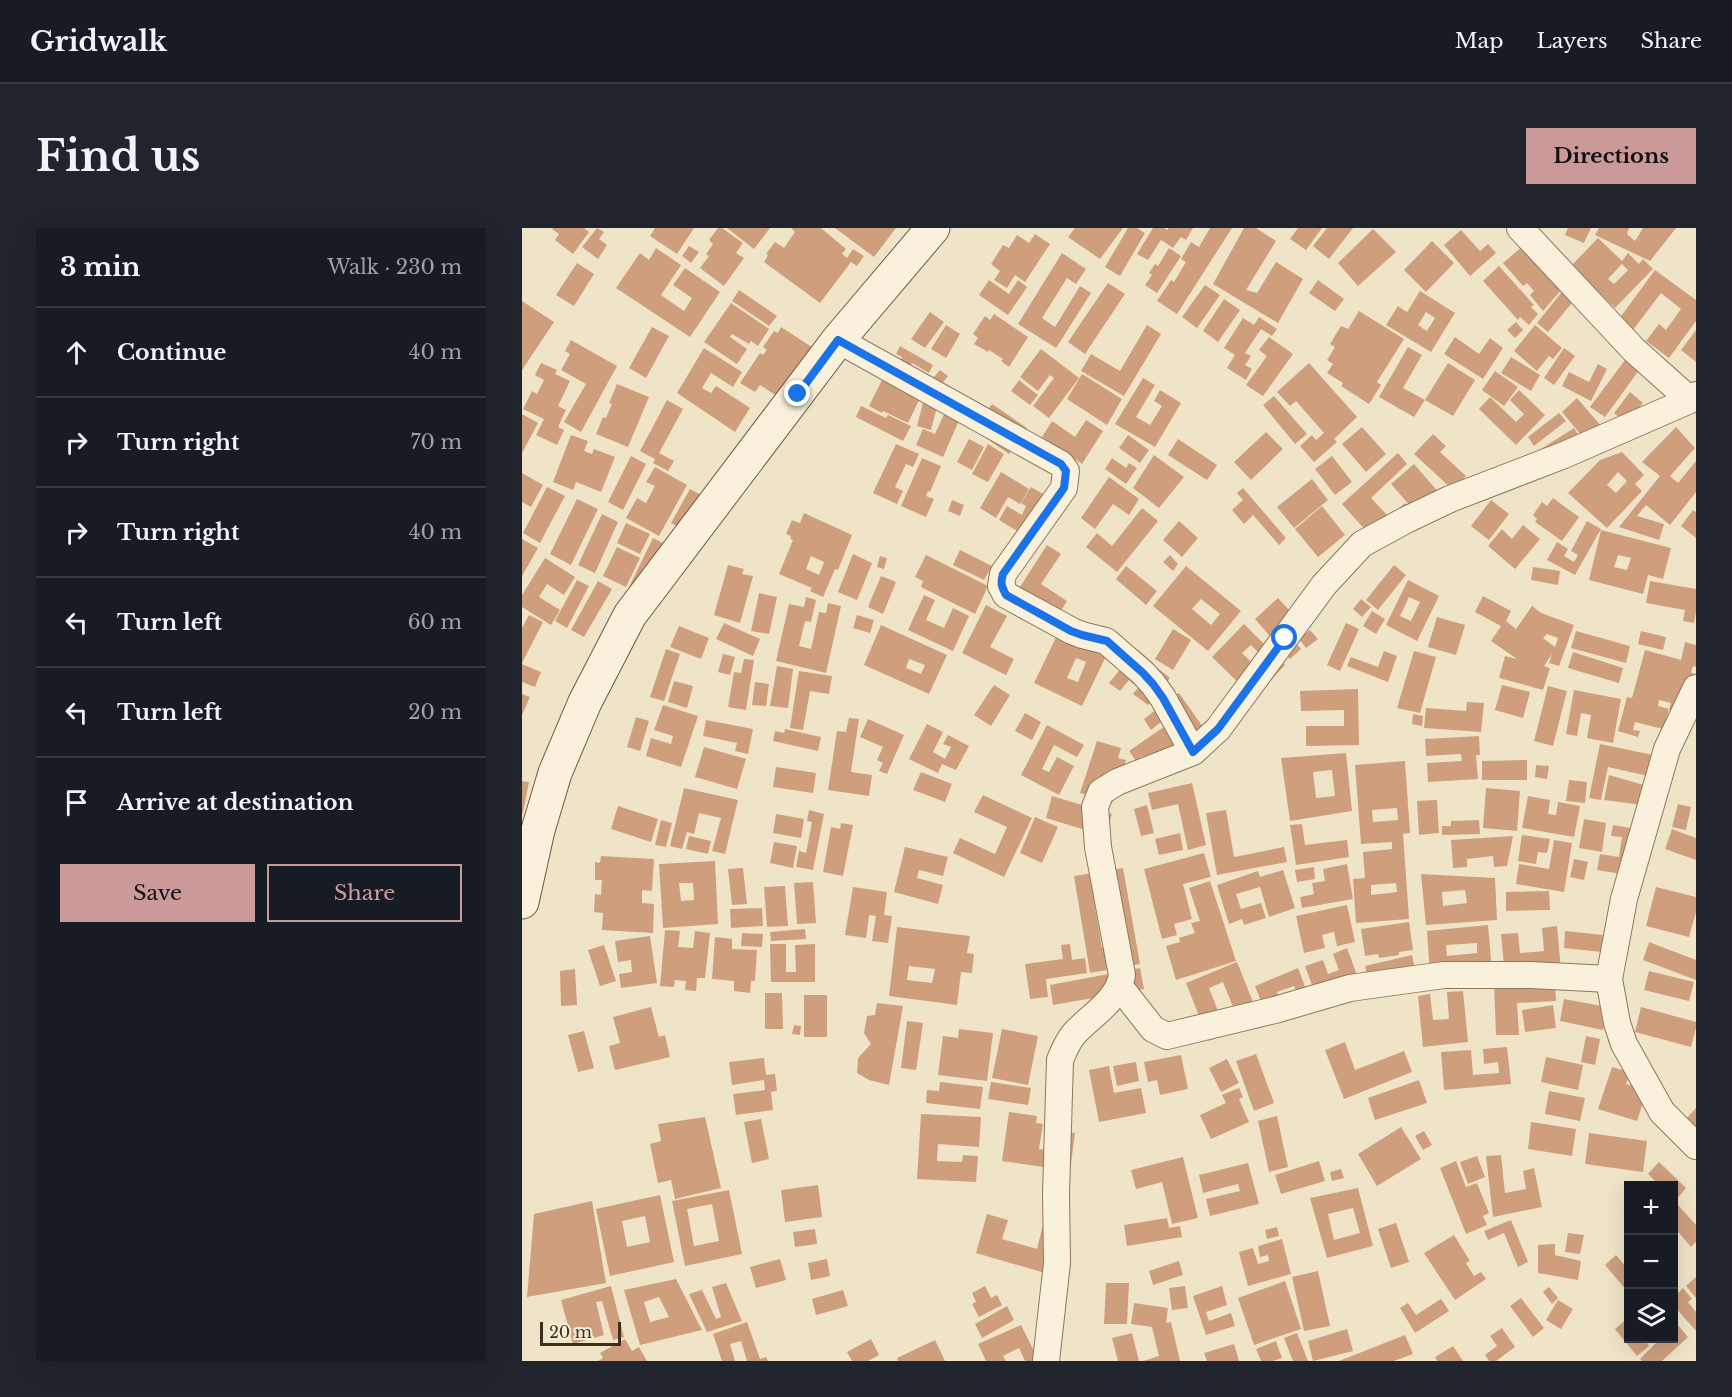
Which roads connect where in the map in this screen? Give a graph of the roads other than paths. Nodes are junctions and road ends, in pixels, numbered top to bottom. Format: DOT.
graph roads {
  1 [pos="933,228"];
  2 [pos="1520,228"];
  3 [pos="838,340"];
  4 [pos="1693,398"];
  5 [pos="1696,688"];
  6 [pos="1193,752"];
  7 [pos="522,902"];
  8 [pos="1610,979"];
  9 [pos="1120,987"];
  10 [pos="1696,1146"];
  11 [pos="1046,1361"];
  1 -- 3 [label="street"];
  2 -- 4 [label="street"];
  3 -- 6 [label="street"];
  3 -- 7 [label="street"];
  4 -- 6 [label="street"];
  5 -- 8 [label="street"];
  6 -- 9 [label="street"];
  8 -- 9 [label="street"];
  8 -- 10 [label="street"];
  9 -- 11 [label="street"];
}
